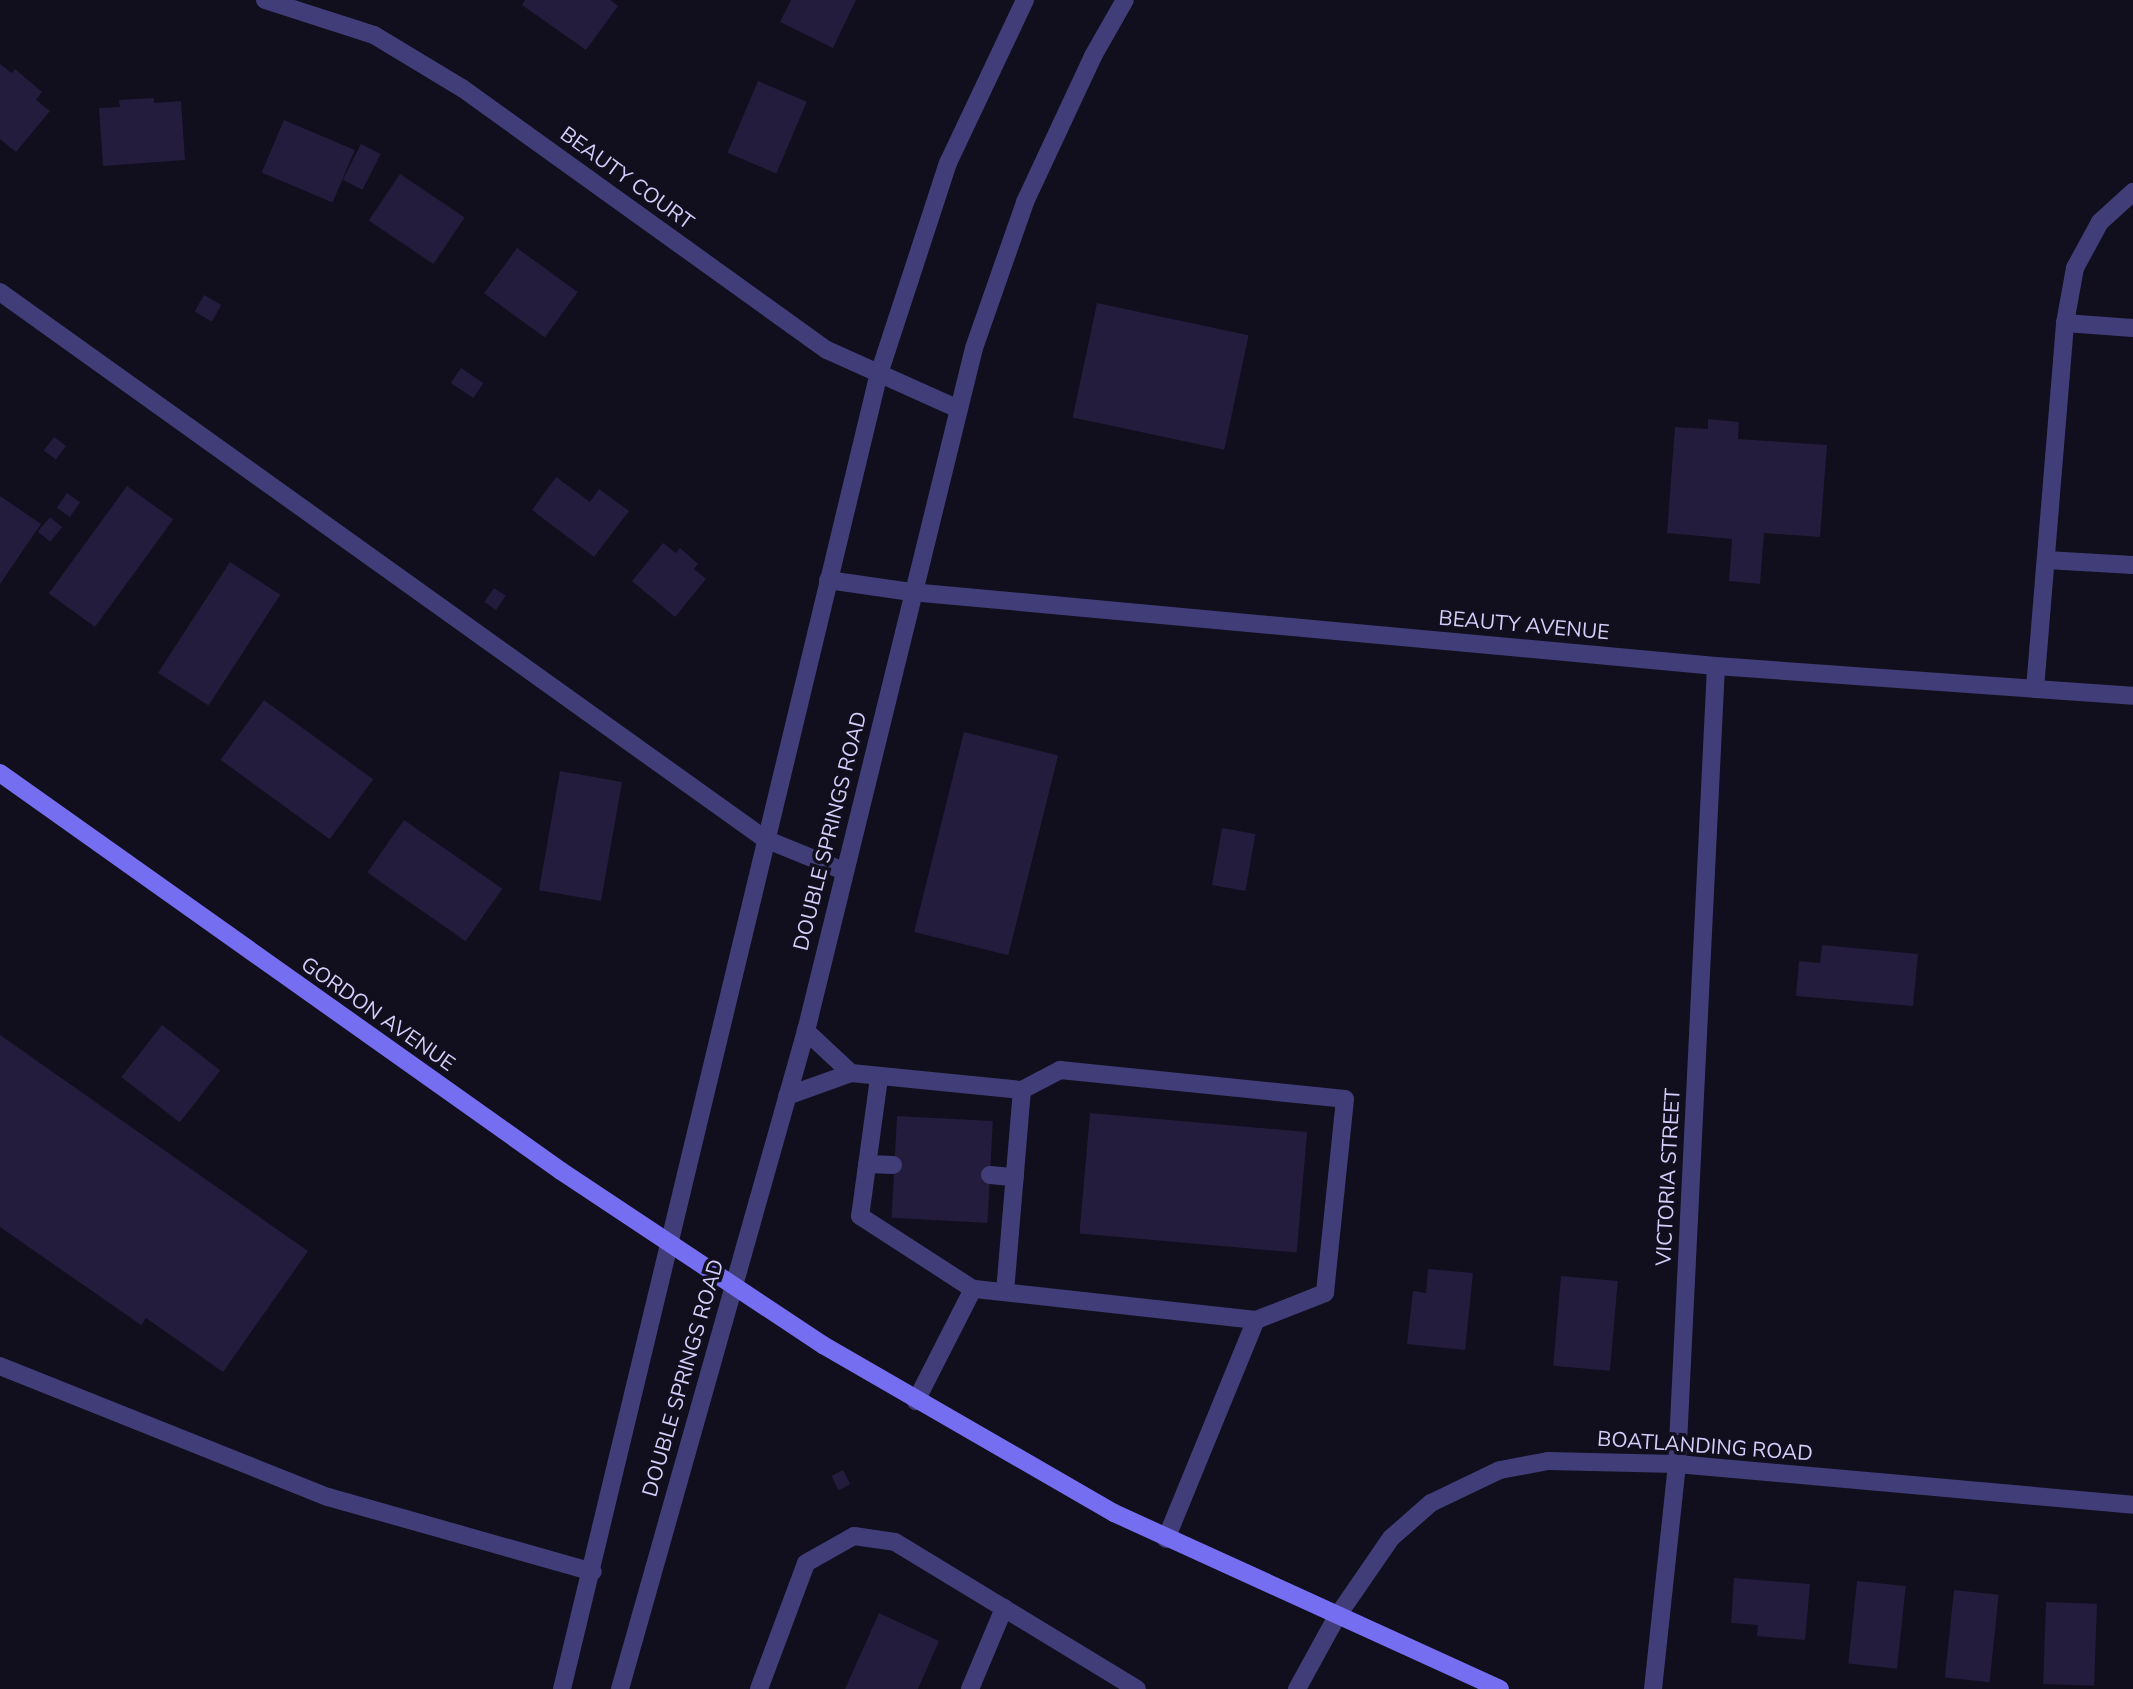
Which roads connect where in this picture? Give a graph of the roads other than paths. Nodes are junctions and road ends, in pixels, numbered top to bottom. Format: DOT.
graph roads {
  1 [pos="265,0"];
  2 [pos="1025,0"];
  3 [pos="1125,0"];
  4 [pos="2133,192"];
  5 [pos="0,292"];
  6 [pos="2064,323"];
  7 [pos="2133,328"];
  8 [pos="878,377"];
  9 [pos="956,408"];
  10 [pos="2046,560"];
  11 [pos="2133,565"];
  12 [pos="828,580"];
  13 [pos="911,592"];
  14 [pos="1716,666"];
  15 [pos="2035,689"];
  16 [pos="2133,695"];
  17 [pos="0,773"];
  18 [pos="765,839"];
  19 [pos="844,871"];
  20 [pos="806,1031"];
  21 [pos="851,1073"];
  22 [pos="878,1078"];
  23 [pos="1022,1090"];
  24 [pos="788,1096"];
  25 [pos="867,1164"];
  26 [pos="894,1165"];
  27 [pos="990,1175"];
  28 [pos="1015,1177"];
  29 [pos="669,1245"];
  30 [pos="732,1287"];
  31 [pos="973,1289"];
  32 [pos="1005,1292"];
  33 [pos="1256,1320"];
  34 [pos="0,1366"];
  35 [pos="916,1401"];
  36 [pos="1677,1464"];
  37 [pos="2133,1505"];
  38 [pos="1166,1539"];
  39 [pos="593,1572"];
  40 [pos="1004,1608"];
  41 [pos="1335,1618"];
  42 [pos="1118,1684"];
  43 [pos="562,1689"];
  44 [pos="620,1689"];
  45 [pos="759,1689"];
  46 [pos="970,1689"];
  47 [pos="1137,1689"];
  48 [pos="1297,1689"];
  49 [pos="1500,1689"];
  50 [pos="1653,1689"];
  1 -- 8 [label="street, BEAUTY COURT"];
  2 -- 8 [label="street, DOUBLE SPRINGS ROAD"];
  3 -- 9 [label="street, DOUBLE SPRINGS ROAD"];
  4 -- 6 [label="street"];
  5 -- 18 [label="street"];
  6 -- 7 [label="street"];
  6 -- 10 [label="street"];
  8 -- 9 [label="street, BEAUTY COURT"];
  8 -- 12 [label="street, DOUBLE SPRINGS ROAD"];
  9 -- 13 [label="street, DOUBLE SPRINGS ROAD"];
  10 -- 11 [label="street"];
  10 -- 15 [label="street"];
  12 -- 13 [label="street, BEAUTY AVENUE"];
  12 -- 18 [label="street, DOUBLE SPRINGS ROAD"];
  13 -- 14 [label="street, BEAUTY AVENUE"];
  13 -- 19 [label="street, DOUBLE SPRINGS ROAD"];
  14 -- 15 [label="street, BEAUTY AVENUE"];
  14 -- 36 [label="street, VICTORIA STREET"];
  15 -- 16 [label="street, BEAUTY AVENUE"];
  17 -- 29 [label="main road, GORDON AVENUE"];
  18 -- 19 [label="street"];
  18 -- 29 [label="street, DOUBLE SPRINGS ROAD"];
  19 -- 20 [label="street, DOUBLE SPRINGS ROAD"];
  20 -- 21 [label="street"];
  20 -- 24 [label="street, DOUBLE SPRINGS ROAD"];
  21 -- 22 [label="street"];
  21 -- 24 [label="street"];
  22 -- 23 [label="street"];
  22 -- 25 [label="street"];
  23 -- 28 [label="street"];
  23 -- 33 [label="street"];
  24 -- 30 [label="street, DOUBLE SPRINGS ROAD"];
  25 -- 26 [label="street"];
  25 -- 31 [label="street"];
  27 -- 28 [label="street"];
  28 -- 32 [label="street"];
  29 -- 30 [label="main road, GORDON AVENUE"];
  29 -- 39 [label="street, DOUBLE SPRINGS ROAD"];
  30 -- 35 [label="main road, GORDON AVENUE"];
  30 -- 44 [label="street, DOUBLE SPRINGS ROAD"];
  31 -- 32 [label="street"];
  31 -- 35 [label="street"];
  32 -- 33 [label="street"];
  33 -- 38 [label="street"];
  34 -- 39 [label="street"];
  35 -- 38 [label="main road, GORDON AVENUE"];
  36 -- 37 [label="street, BOATLANDING ROAD"];
  36 -- 41 [label="street, BOATLANDING ROAD"];
  36 -- 50 [label="street, VICTORIA STREET"];
  38 -- 41 [label="main road, GORDON AVENUE"];
  39 -- 43 [label="street, DOUBLE SPRINGS ROAD"];
  40 -- 42 [label="street"];
  40 -- 45 [label="street"];
  40 -- 46 [label="street"];
  41 -- 48 [label="street, BOATLANDING ROAD"];
  41 -- 49 [label="main road, GORDON AVENUE"];
  42 -- 47 [label="street"];
}
